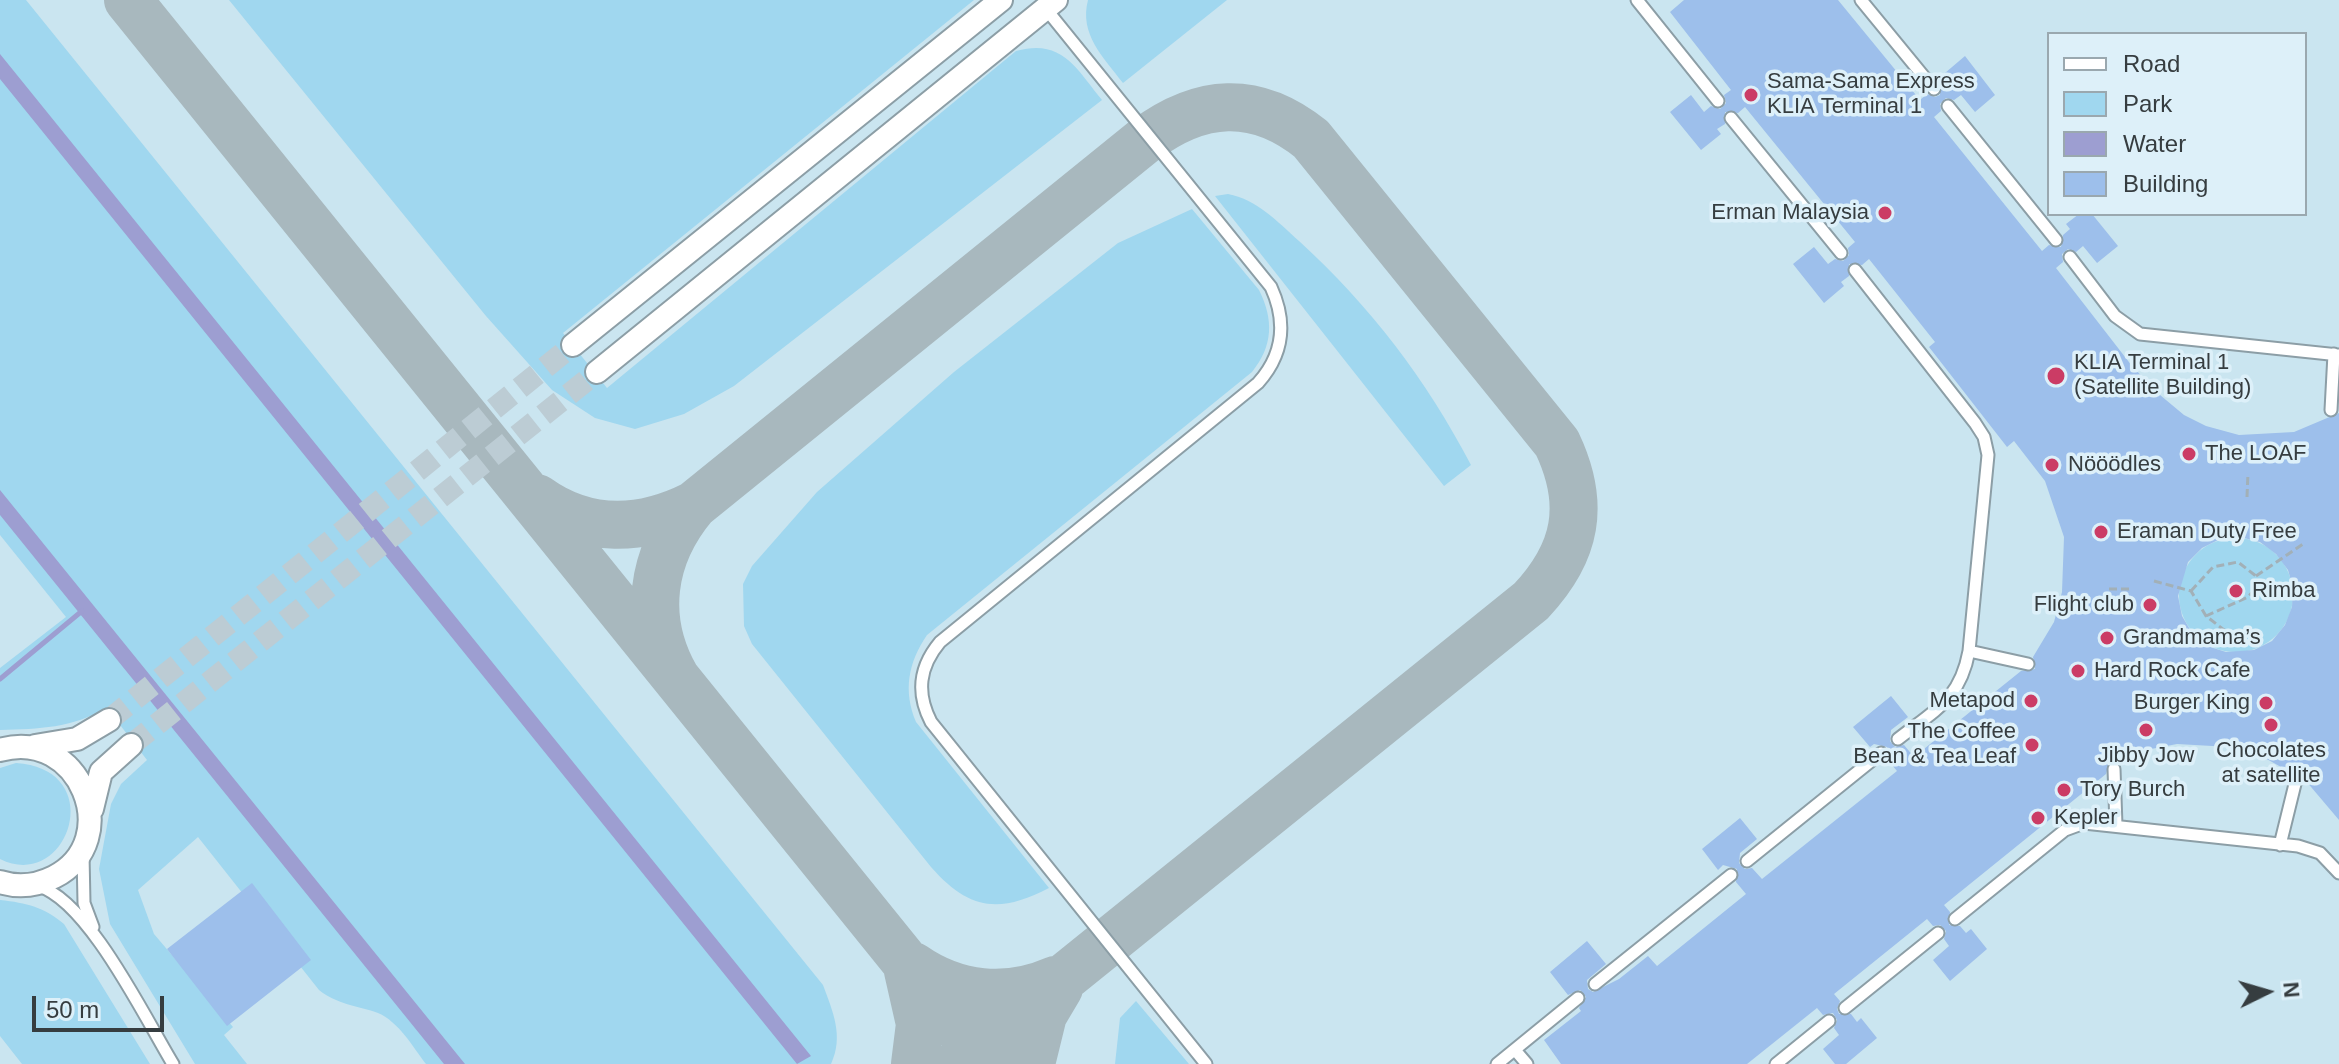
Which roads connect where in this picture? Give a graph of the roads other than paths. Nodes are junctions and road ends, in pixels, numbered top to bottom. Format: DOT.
graph roads {
  1 [pos="1001,0"];
  2 [pos="1637,0"];
  3 [pos="1861,0"];
  4 [pos="1051,4"];
  5 [pos="1934,89"];
  6 [pos="1718,101"];
  7 [pos="1948,106"];
  8 [pos="1731,118"];
  9 [pos="2056,240"];
  10 [pos="1841,253"];
  11 [pos="2070,257"];
  12 [pos="1855,270"];
  13 [pos="573,345"];
  14 [pos="2336,355"];
  15 [pos="597,372"];
  16 [pos="2331,410"];
  17 [pos="1969,651"];
  18 [pos="2028,664"];
  19 [pos="109,720"];
  20 [pos="1898,739"];
  21 [pos="131,745"];
  22 [pos="30,747"];
  23 [pos="1,749"];
  24 [pos="1881,753"];
  25 [pos="2114,769"];
  26 [pos="2295,784"];
  27 [pos="2116,825"];
  28 [pos="88,830"];
  29 [pos="2280,845"];
  30 [pos="1747,861"];
  31 [pos="2339,873"];
  32 [pos="1731,875"];
  33 [pos="8,884"];
  34 [pos="1955,919"];
  35 [pos="1938,933"];
  36 [pos="97,939"];
  37 [pos="1595,984"];
  38 [pos="1578,998"];
  39 [pos="1845,1008"];
  40 [pos="1829,1021"];
  41 [pos="1515,1050"];
  42 [pos="173,1064"];
  43 [pos="1206,1064"];
  44 [pos="1497,1064"];
  45 [pos="1527,1064"];
  46 [pos="1776,1064"];
  1 -- 13 [label="street"];
  2 -- 6 [label="lane"];
  3 -- 5 [label="lane"];
  4 -- 15 [label="street"];
  4 -- 43 [label="lane"];
  7 -- 9 [label="lane"];
  8 -- 10 [label="lane"];
  11 -- 14 [label="lane"];
  12 -- 17 [label="lane"];
  14 -- 16 [label="lane"];
  17 -- 18 [label="lane"];
  17 -- 20 [label="lane"];
  19 -- 22 [label="street"];
  21 -- 28 [label="street"];
  22 -- 23 [label="street"];
  22 -- 28 [label="street"];
  24 -- 30 [label="lane"];
  25 -- 27 [label="lane"];
  26 -- 29 [label="lane"];
  27 -- 29 [label="lane"];
  27 -- 34 [label="lane"];
  28 -- 33 [label="street"];
  28 -- 36 [label="lane"];
  29 -- 31 [label="lane"];
  32 -- 37 [label="lane"];
  33 -- 36 [label="lane"];
  35 -- 39 [label="lane"];
  36 -- 42 [label="lane"];
  38 -- 41 [label="lane"];
  40 -- 46 [label="lane"];
  41 -- 44 [label="lane"];
  41 -- 45 [label="lane"];
}
